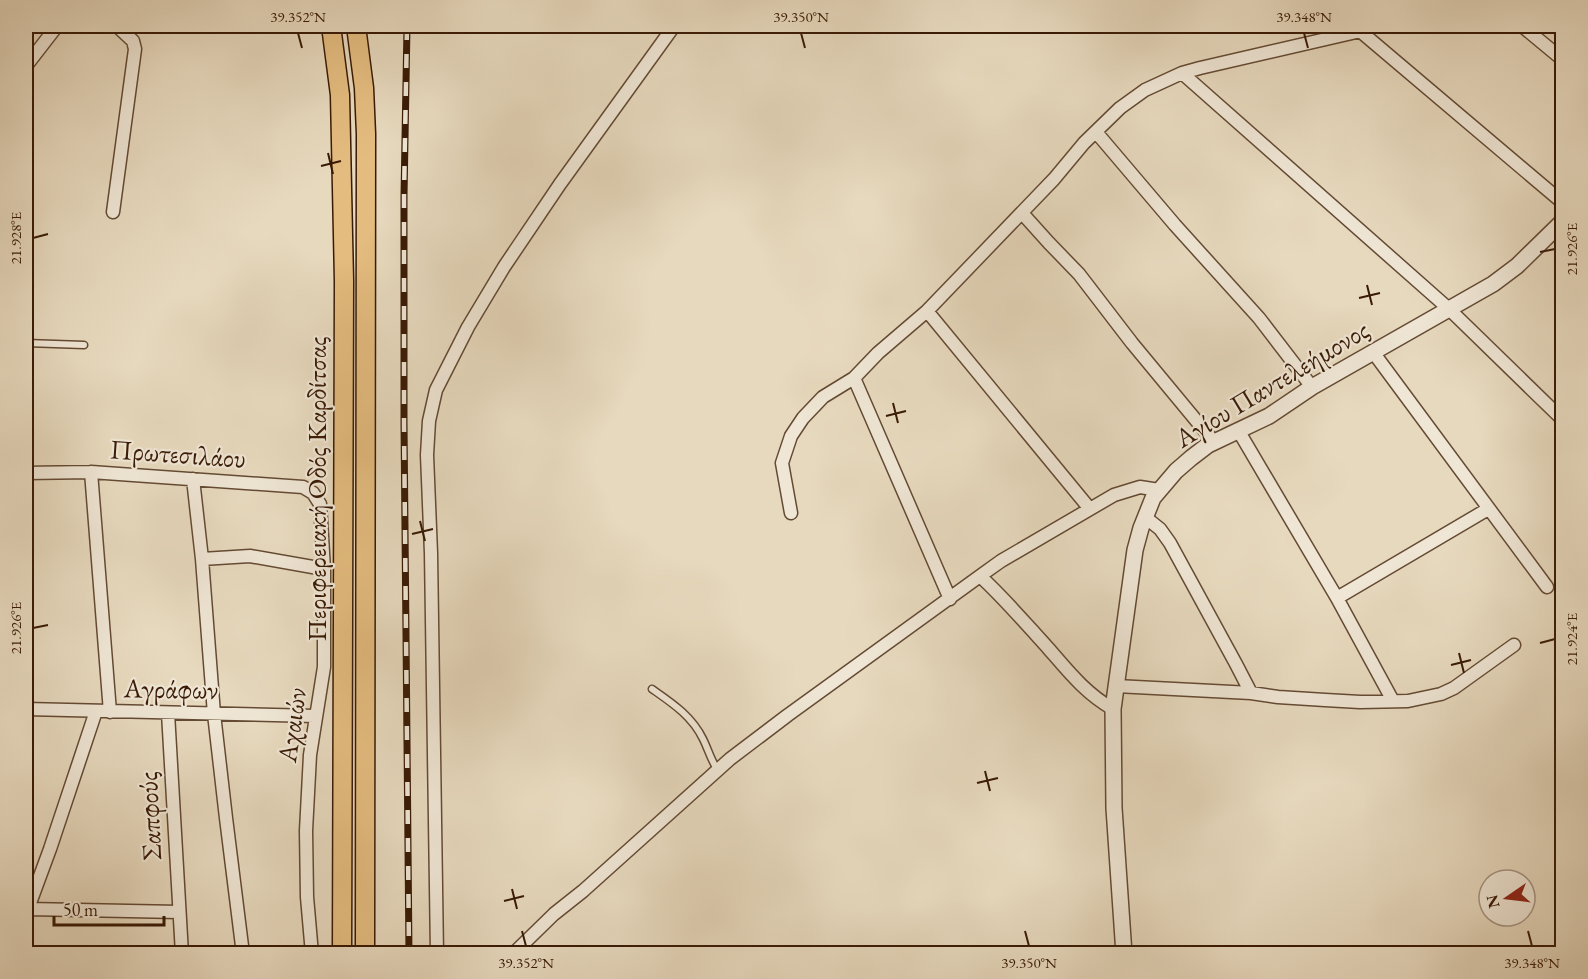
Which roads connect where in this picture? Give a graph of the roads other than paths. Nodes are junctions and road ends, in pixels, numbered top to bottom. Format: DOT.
graph roads {
  1 [pos="57,26"];
  2 [pos="117,26"];
  3 [pos="331,26"];
  4 [pos="356,26"];
  5 [pos="674,26"];
  6 [pos="1522,26"];
  7 [pos="1362,28"];
  8 [pos="1563,59"];
  9 [pos="26,66"];
  10 [pos="1182,74"];
  11 [pos="1096,132"];
  12 [pos="1563,202"];
  13 [pos="112,212"];
  14 [pos="1022,213"];
  15 [pos="1563,222"];
  16 [pos="1449,309"];
  17 [pos="927,311"];
  18 [pos="26,343"];
  19 [pos="84,345"];
  20 [pos="1373,352"];
  21 [pos="854,378"];
  22 [pos="1312,387"];
  23 [pos="1563,419"];
  24 [pos="1238,430"];
  25 [pos="1214,442"];
  26 [pos="91,472"];
  27 [pos="26,473"];
  28 [pos="193,479"];
  29 [pos="1159,490"];
  30 [pos="320,504"];
  31 [pos="1090,509"];
  32 [pos="1488,509"];
  33 [pos="791,513"];
  34 [pos="1145,517"];
  35 [pos="202,559"];
  36 [pos="324,569"];
  37 [pos="980,576"];
  38 [pos="1547,587"];
  39 [pos="1337,598"];
  40 [pos="950,599"];
  41 [pos="1514,645"];
  42 [pos="1116,686"];
  43 [pos="652,689"];
  44 [pos="1251,693"];
  45 [pos="1393,701"];
  46 [pos="26,709"];
  47 [pos="1113,709"];
  48 [pos="96,711"];
  49 [pos="110,712"];
  50 [pos="168,713"];
  51 [pos="214,714"];
  52 [pos="315,716"];
  53 [pos="717,769"];
  54 [pos="27,912"];
  55 [pos="179,912"];
  56 [pos="182,954"];
  57 [pos="243,954"];
  58 [pos="312,954"];
  59 [pos="342,954"];
  60 [pos="365,954"];
  61 [pos="437,954"];
  62 [pos="513,954"];
  63 [pos="1124,954"];
  1 -- 9 [label="street"];
  2 -- 13 [label="street"];
  3 -- 59 [label="main road, Περιφερειακή Οδός Καρδίτσας"];
  4 -- 60 [label="main road, Περιφερειακή Οδός Καρδίτσας"];
  5 -- 61 [label="street"];
  6 -- 8 [label="street"];
  7 -- 10 [label="street"];
  7 -- 12 [label="street"];
  10 -- 11 [label="street"];
  10 -- 16 [label="street"];
  11 -- 14 [label="street"];
  11 -- 22 [label="street"];
  14 -- 17 [label="street"];
  14 -- 25 [label="street"];
  15 -- 16 [label="street, Αγίου Παντελεήμονος"];
  16 -- 20 [label="street, Αγίου Παντελεήμονος"];
  16 -- 23 [label="street"];
  17 -- 21 [label="street"];
  17 -- 31 [label="street"];
  18 -- 19 [label="lane"];
  20 -- 22 [label="street, Αγίου Παντελεήμονος"];
  20 -- 32 [label="street"];
  21 -- 33 [label="street"];
  21 -- 40 [label="street"];
  22 -- 24 [label="street, Αγίου Παντελεήμονος"];
  24 -- 25 [label="street, Αγίου Παντελεήμονος"];
  24 -- 39 [label="street"];
  25 -- 29 [label="street, Αγίου Παντελεήμονος"];
  26 -- 27 [label="street, Πρωτεσιλάου"];
  26 -- 28 [label="street, Πρωτεσιλάου"];
  26 -- 49 [label="street"];
  28 -- 30 [label="street, Πρωτεσιλάου"];
  28 -- 35 [label="street"];
  29 -- 31 [label="street"];
  29 -- 34 [label="street, Αγίου Παντελεήμονος"];
  30 -- 36 [label="street, Αχαιών"];
  31 -- 37 [label="street"];
  32 -- 38 [label="street"];
  32 -- 39 [label="street"];
  34 -- 42 [label="street, Αγίου Παντελεήμονος"];
  34 -- 44 [label="street"];
  35 -- 36 [label="street"];
  35 -- 51 [label="street"];
  36 -- 52 [label="street, Αχαιών"];
  37 -- 40 [label="street"];
  37 -- 47 [label="street"];
  39 -- 45 [label="street"];
  40 -- 53 [label="street"];
  41 -- 45 [label="street"];
  42 -- 44 [label="street"];
  42 -- 47 [label="street, Αγίου Παντελεήμονος"];
  43 -- 53 [label="lane"];
  44 -- 45 [label="street"];
  46 -- 48 [label="street, Αγράφων"];
  47 -- 63 [label="street, Αγίου Παντελεήμονος"];
  48 -- 49 [label="street, Αγράφων"];
  48 -- 54 [label="street"];
  49 -- 50 [label="street, Αγράφων"];
  50 -- 51 [label="street, Αγράφων"];
  50 -- 55 [label="street, Σαπφούς"];
  51 -- 52 [label="street, Αγράφων"];
  51 -- 57 [label="street"];
  52 -- 58 [label="street, Αχαιών"];
  53 -- 62 [label="street"];
  54 -- 55 [label="street"];
  55 -- 56 [label="street, Σαπφούς"];
}
